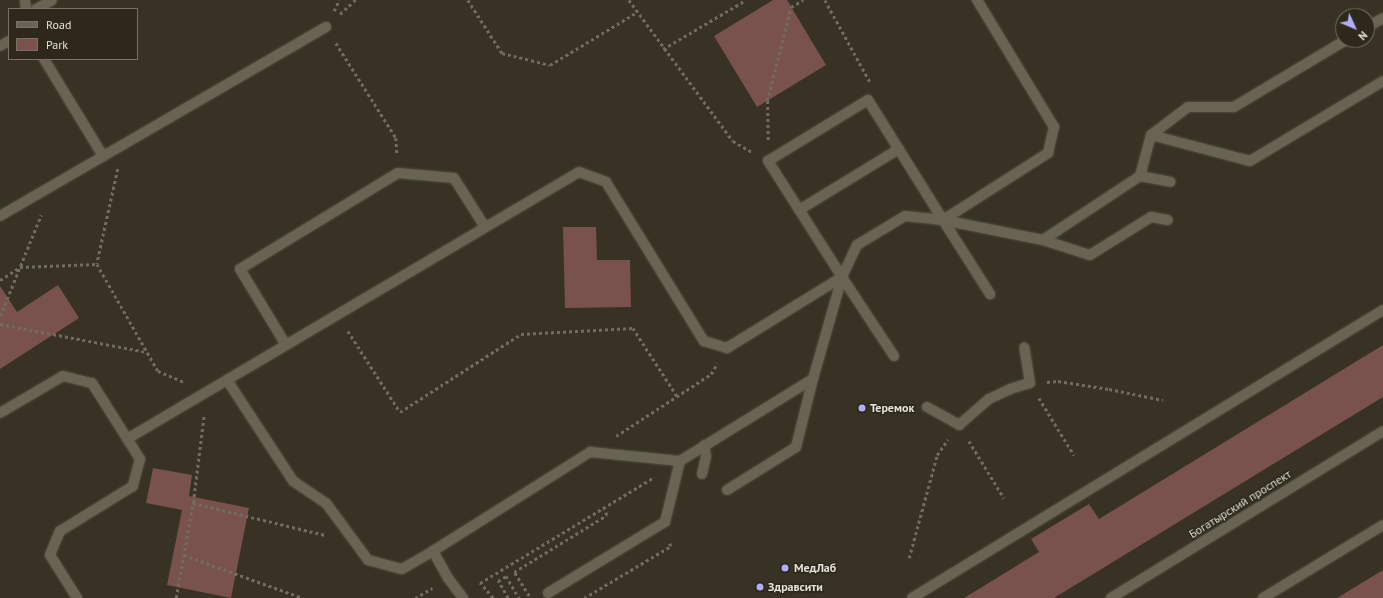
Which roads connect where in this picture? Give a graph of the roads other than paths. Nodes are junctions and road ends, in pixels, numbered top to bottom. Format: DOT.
graph roads {
  1 [pos="52,0"];
  2 [pos="977,0"];
  3 [pos="38,8"];
  4 [pos="326,27"];
  5 [pos="1335,47"];
  6 [pos="45,60"];
  7 [pos="1383,81"];
  8 [pos="1151,135"];
  9 [pos="899,149"];
  10 [pos="103,156"];
  11 [pos="1140,176"];
  12 [pos="1170,182"];
  13 [pos="799,210"];
  14 [pos="0,216"];
  15 [pos="943,220"];
  16 [pos="1168,220"];
  17 [pos="486,227"];
  18 [pos="1043,240"];
  19 [pos="842,277"];
  20 [pos="990,294"];
  21 [pos="1383,310"];
  22 [pos="286,345"];
  23 [pos="1024,347"];
  24 [pos="894,356"];
  25 [pos="813,379"];
  26 [pos="227,380"];
  27 [pos="928,407"];
  28 [pos="0,413"];
  29 [pos="1383,431"];
  30 [pos="127,439"];
  31 [pos="704,445"];
  32 [pos="680,461"];
  33 [pos="702,474"];
  34 [pos="727,490"];
  35 [pos="1383,525"];
  36 [pos="433,551"];
  37 [pos="548,593"];
  38 [pos="77,598"];
  39 [pos="463,598"];
  40 [pos="912,598"];
  41 [pos="1111,598"];
  42 [pos="1263,598"];
  1 -- 3 [label="street"];
  2 -- 15 [label="street"];
  4 -- 10 [label="street"];
  5 -- 8 [label="street"];
  6 -- 10 [label="street"];
  7 -- 8 [label="street"];
  8 -- 11 [label="street"];
  9 -- 13 [label="street"];
  9 -- 13 [label="street"];
  9 -- 15 [label="street"];
  10 -- 14 [label="street"];
  11 -- 12 [label="street"];
  11 -- 18 [label="street"];
  13 -- 19 [label="street"];
  15 -- 18 [label="street"];
  15 -- 19 [label="street"];
  15 -- 20 [label="street"];
  16 -- 18 [label="street"];
  17 -- 19 [label="street"];
  17 -- 22 [label="street"];
  17 -- 22 [label="street"];
  19 -- 24 [label="street"];
  19 -- 25 [label="street"];
  21 -- 40 [label="street"];
  22 -- 26 [label="street"];
  23 -- 27 [label="street"];
  25 -- 31 [label="street"];
  25 -- 34 [label="street"];
  26 -- 30 [label="street"];
  26 -- 36 [label="street"];
  28 -- 30 [label="street"];
  29 -- 41 [label="street, Богатырский проспект"];
  30 -- 38 [label="street"];
  31 -- 32 [label="street"];
  31 -- 33 [label="street"];
  32 -- 36 [label="street"];
  32 -- 37 [label="street"];
  35 -- 42 [label="street"];
  36 -- 39 [label="street"];
}
